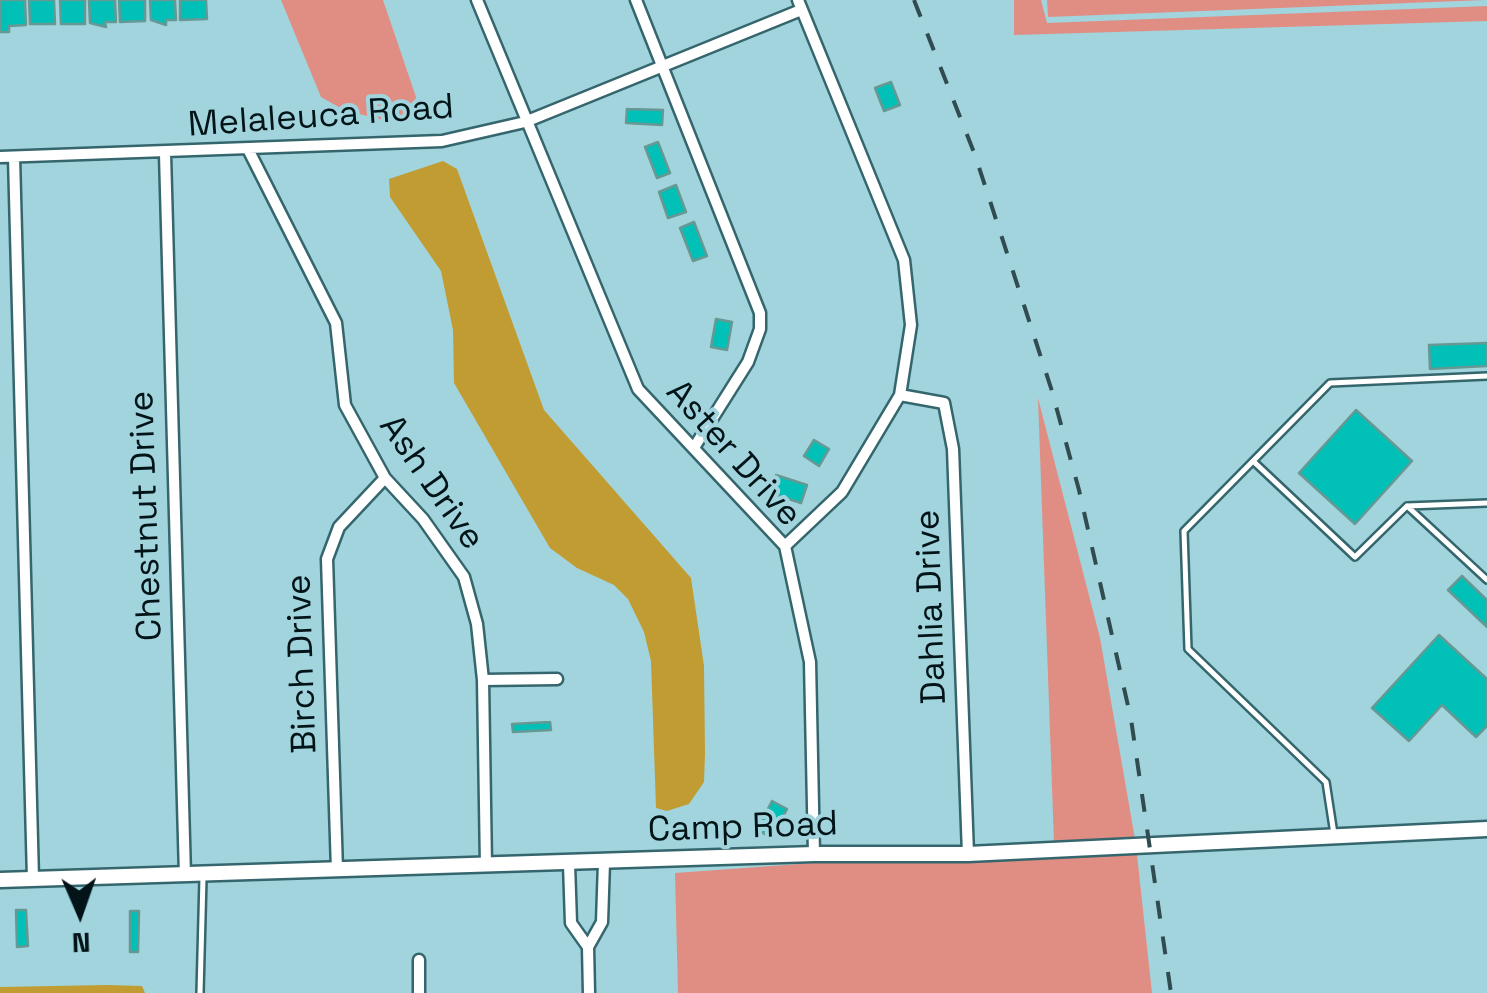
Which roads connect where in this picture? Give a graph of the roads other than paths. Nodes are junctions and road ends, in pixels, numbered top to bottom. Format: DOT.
graph roads {
  1 [pos="477,0"];
  2 [pos="636,0"];
  3 [pos="800,5"];
  4 [pos="662,64"];
  5 [pos="525,122"];
  6 [pos="249,152"];
  7 [pos="165,154"];
  8 [pos="14,157"];
  9 [pos="0,158"];
  10 [pos="1487,376"];
  11 [pos="900,394"];
  12 [pos="695,446"];
  13 [pos="1252,460"];
  14 [pos="385,478"];
  15 [pos="1487,503"];
  16 [pos="1407,506"];
  17 [pos="784,546"];
  18 [pos="1487,580"];
  19 [pos="556,679"];
  20 [pos="483,680"];
  21 [pos="1487,829"];
  22 [pos="1334,837"];
  23 [pos="814,854"];
  24 [pos="968,854"];
  25 [pos="604,862"];
  26 [pos="569,864"];
  27 [pos="486,866"];
  28 [pos="337,870"];
  29 [pos="203,875"];
  30 [pos="185,876"];
  31 [pos="33,879"];
  32 [pos="0,880"];
  33 [pos="588,947"];
  34 [pos="419,960"];
  35 [pos="200,992"];
  36 [pos="419,993"];
  37 [pos="589,993"];
  1 -- 5 [label="street, Aster Drive"];
  2 -- 4 [label="street"];
  3 -- 4 [label="street, Melaleuca Road"];
  3 -- 11 [label="street"];
  4 -- 5 [label="street, Melaleuca Road"];
  4 -- 12 [label="street"];
  5 -- 6 [label="street, Melaleuca Road"];
  5 -- 12 [label="street, Aster Drive"];
  6 -- 7 [label="street, Melaleuca Road"];
  6 -- 14 [label="street, Ash Drive"];
  7 -- 8 [label="street, Melaleuca Road"];
  7 -- 30 [label="street, Chestnut Drive"];
  8 -- 9 [label="street, Melaleuca Road"];
  8 -- 31 [label="street"];
  10 -- 13 [label="lane"];
  11 -- 17 [label="street"];
  11 -- 24 [label="street, Dahlia Drive"];
  12 -- 17 [label="street, Aster Drive"];
  13 -- 16 [label="lane"];
  13 -- 22 [label="lane"];
  14 -- 20 [label="street, Ash Drive"];
  14 -- 28 [label="street, Birch Drive"];
  15 -- 16 [label="lane"];
  16 -- 18 [label="lane"];
  17 -- 23 [label="street, Aster Drive"];
  19 -- 20 [label="street"];
  20 -- 27 [label="street, Ash Drive"];
  21 -- 22 [label="street, Camp Road"];
  22 -- 24 [label="street, Camp Road"];
  23 -- 24 [label="street, Camp Road"];
  23 -- 25 [label="street, Camp Road"];
  25 -- 26 [label="street, Camp Road"];
  25 -- 33 [label="street"];
  26 -- 27 [label="street, Camp Road"];
  26 -- 33 [label="street"];
  27 -- 28 [label="street, Camp Road"];
  28 -- 29 [label="street, Camp Road"];
  29 -- 30 [label="street, Camp Road"];
  29 -- 35 [label="lane"];
  30 -- 31 [label="street, Camp Road"];
  31 -- 32 [label="street, Camp Road"];
  33 -- 37 [label="street"];
  34 -- 36 [label="street"];
}
